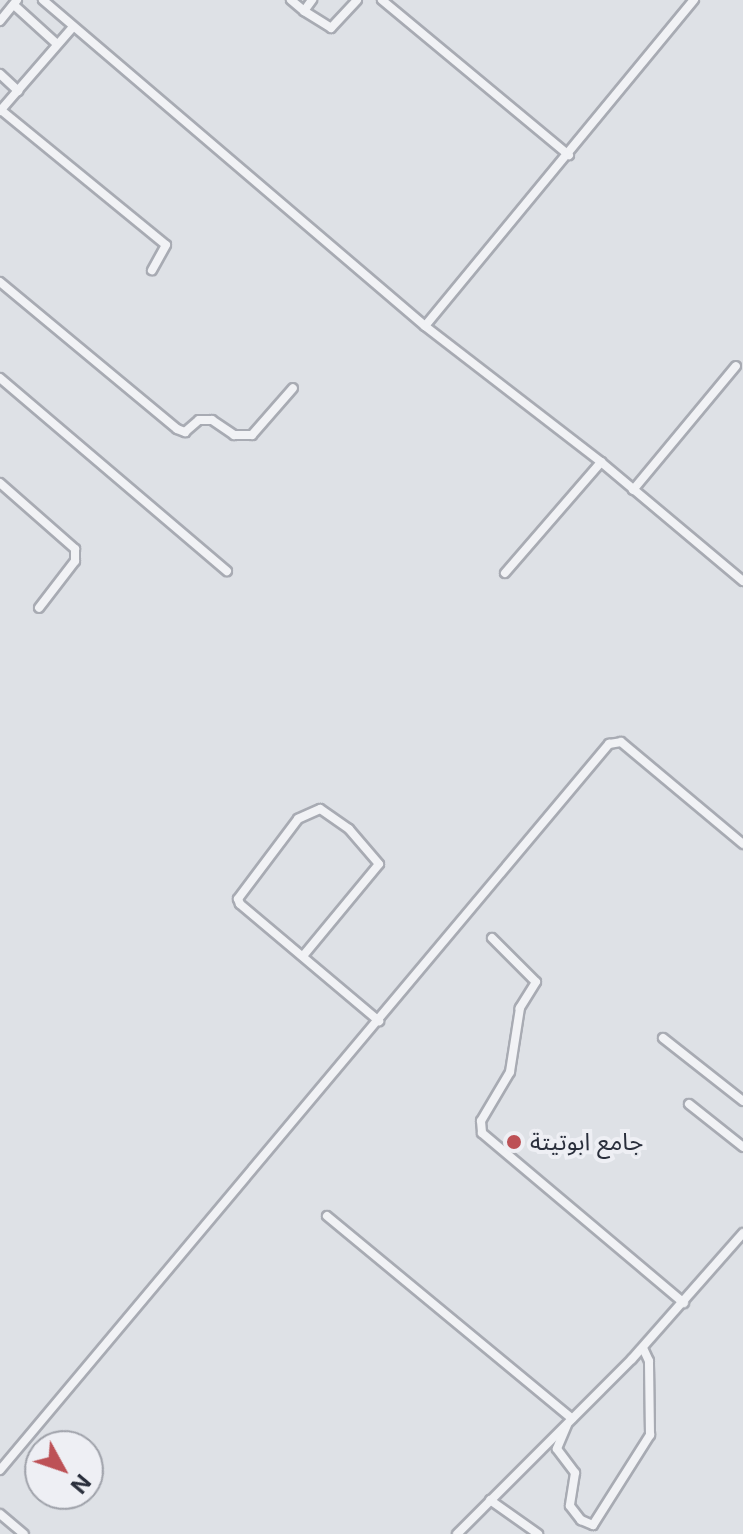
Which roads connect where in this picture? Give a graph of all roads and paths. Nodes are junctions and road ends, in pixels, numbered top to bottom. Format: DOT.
graph roads {
  1 [pos="43,0"];
  2 [pos="291,0"];
  3 [pos="312,0"];
  4 [pos="357,0"];
  5 [pos="382,0"];
  6 [pos="694,0"];
  7 [pos="16,2"];
  8 [pos="304,11"];
  9 [pos="0,21"];
  10 [pos="73,27"];
  11 [pos="57,44"];
  12 [pos="0,74"];
  13 [pos="18,91"];
  14 [pos="1,110"];
  15 [pos="569,155"];
  16 [pos="152,270"];
  17 [pos="0,282"];
  18 [pos="425,326"];
  19 [pos="736,366"];
  20 [pos="0,378"];
  21 [pos="293,388"];
  22 [pos="601,462"];
  23 [pos="0,483"];
  24 [pos="633,490"];
  25 [pos="227,571"];
  26 [pos="505,573"];
  27 [pos="743,581"];
  28 [pos="39,608"];
  29 [pos="743,844"];
  30 [pos="492,938"];
  31 [pos="303,956"];
  32 [pos="379,1021"];
  33 [pos="663,1038"];
  34 [pos="743,1101"];
  35 [pos="689,1104"];
  36 [pos="743,1147"];
  37 [pos="327,1216"];
  38 [pos="743,1233"];
  39 [pos="684,1303"];
  40 [pos="643,1348"];
  41 [pos="569,1422"];
  42 [pos="0,1470"];
  43 [pos="490,1500"];
  44 [pos="0,1514"];
  45 [pos="24,1534"];
  46 [pos="457,1534"];
  47 [pos="538,1534"];
  1 -- 10 [label="street"];
  2 -- 8 [label="street"];
  3 -- 8 [label="street"];
  4 -- 8 [label="street"];
  5 -- 15 [label="street"];
  6 -- 15 [label="street"];
  7 -- 9 [label="street"];
  7 -- 11 [label="street"];
  10 -- 11 [label="street"];
  10 -- 18 [label="street"];
  11 -- 13 [label="street"];
  12 -- 13 [label="street"];
  13 -- 14 [label="street"];
  14 -- 16 [label="street"];
  15 -- 18 [label="street"];
  17 -- 21 [label="street"];
  18 -- 22 [label="street"];
  19 -- 24 [label="street"];
  20 -- 25 [label="street"];
  22 -- 24 [label="street"];
  22 -- 26 [label="street"];
  23 -- 28 [label="street"];
  24 -- 27 [label="street"];
  29 -- 32 [label="street"];
  30 -- 39 [label="street"];
  31 -- 31 [label="street"];
  31 -- 32 [label="street"];
  32 -- 42 [label="street"];
  33 -- 34 [label="street"];
  35 -- 36 [label="street"];
  37 -- 41 [label="street"];
  38 -- 39 [label="street"];
  39 -- 40 [label="street"];
  40 -- 41 [label="street"];
  40 -- 41 [label="street"];
  41 -- 43 [label="street"];
  43 -- 46 [label="street"];
  43 -- 47 [label="street"];
  44 -- 45 [label="street"];
}
